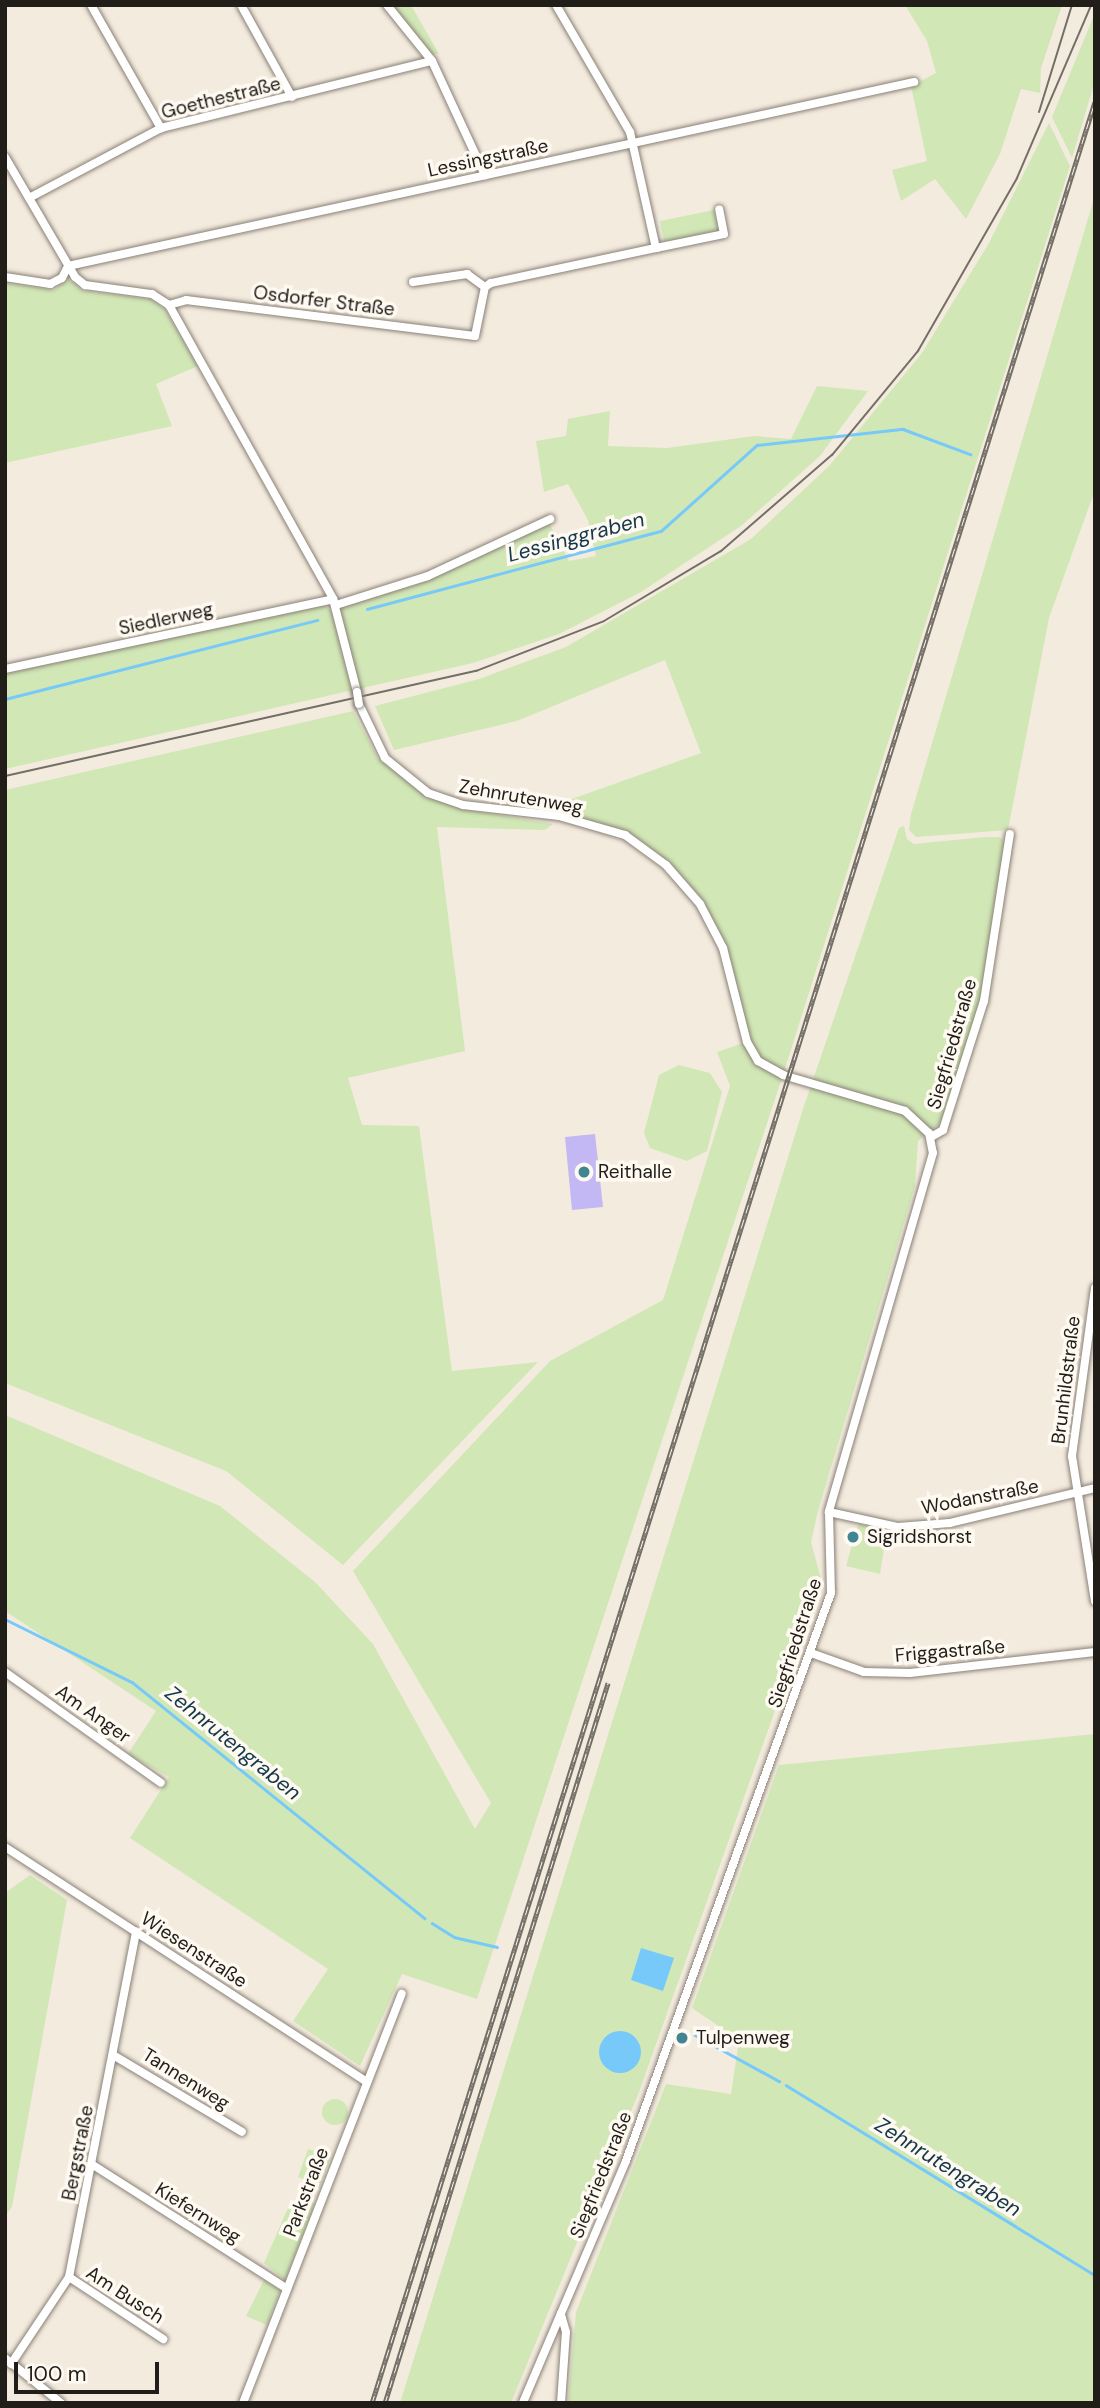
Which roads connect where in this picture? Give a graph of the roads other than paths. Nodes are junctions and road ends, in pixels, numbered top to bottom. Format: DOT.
graph roads {
  1 [pos="91,5"];
  2 [pos="242,5"];
  3 [pos="387,5"];
  4 [pos="555,5"];
  5 [pos="432,61"];
  6 [pos="914,82"];
  7 [pos="292,97"];
  8 [pos="161,128"];
  9 [pos="633,144"];
  10 [pos="5,157"];
  11 [pos="485,174"];
  12 [pos="29,198"];
  13 [pos="719,209"];
  14 [pos="656,248"];
  15 [pos="68,266"];
  16 [pos="5,277"];
  17 [pos="413,282"];
  18 [pos="485,286"];
  19 [pos="169,305"];
  20 [pos="550,519"];
  21 [pos="334,602"];
  22 [pos="5,669"];
  23 [pos="1010,834"];
  24 [pos="931,1137"];
  25 [pos="1095,1288"];
  26 [pos="1095,1488"];
  27 [pos="1077,1492"];
  28 [pos="829,1512"];
  29 [pos="1095,1601"];
  30 [pos="1095,1652"];
  31 [pos="811,1653"];
  32 [pos="5,1672"];
  33 [pos="161,1783"];
  34 [pos="5,1847"];
  35 [pos="136,1931"];
  36 [pos="402,1994"];
  37 [pos="113,2055"];
  38 [pos="366,2081"];
  39 [pos="242,2132"];
  40 [pos="93,2165"];
  41 [pos="69,2277"];
  42 [pos="286,2288"];
  43 [pos="561,2314"];
  44 [pos="163,2339"];
  45 [pos="8,2361"];
  46 [pos="61,2403"];
  47 [pos="243,2403"];
  48 [pos="523,2403"];
  49 [pos="561,2403"];
  1 -- 8 [label="street"];
  2 -- 7 [label="street"];
  3 -- 5 [label="street"];
  4 -- 9 [label="street"];
  5 -- 7 [label="street, Goethestraße"];
  5 -- 11 [label="street"];
  6 -- 9 [label="street, Lessingstraße"];
  7 -- 8 [label="street, Goethestraße"];
  8 -- 12 [label="street, Goethestraße"];
  9 -- 11 [label="street, Lessingstraße"];
  9 -- 14 [label="street"];
  10 -- 12 [label="street"];
  11 -- 15 [label="street, Lessingstraße"];
  12 -- 15 [label="street"];
  13 -- 14 [label="street"];
  14 -- 18 [label="street"];
  15 -- 16 [label="street"];
  15 -- 19 [label="street"];
  17 -- 18 [label="street"];
  18 -- 19 [label="street, Osdorfer Straße"];
  19 -- 21 [label="street, Zehnrutenweg"];
  20 -- 21 [label="street, Siedlerweg"];
  21 -- 22 [label="street, Siedlerweg"];
  21 -- 24 [label="street, Zehnrutenweg, bridge"];
  23 -- 24 [label="street, Siegfriedstraße"];
  24 -- 28 [label="street, Siegfriedstraße"];
  25 -- 27 [label="street, Brunhildstraße"];
  26 -- 27 [label="street, Wodanstraße"];
  27 -- 28 [label="street, Wodanstraße"];
  27 -- 29 [label="street, Brunhildstraße"];
  28 -- 31 [label="street, Siegfriedstraße"];
  30 -- 31 [label="street, Friggastraße"];
  31 -- 43 [label="street, Siegfriedstraße"];
  32 -- 33 [label="street, Am Anger"];
  34 -- 35 [label="street, Wiesenstraße"];
  35 -- 37 [label="street, Bergstraße"];
  35 -- 38 [label="street, Wiesenstraße"];
  36 -- 38 [label="street, Parkstraße"];
  37 -- 39 [label="street, Tannenweg"];
  37 -- 40 [label="street, Bergstraße"];
  38 -- 42 [label="street, Parkstraße"];
  40 -- 41 [label="street, Bergstraße"];
  40 -- 42 [label="street, Kiefernweg"];
  41 -- 44 [label="street, Am Busch"];
  41 -- 45 [label="street, Bergstraße"];
  42 -- 47 [label="street, Parkstraße"];
  43 -- 48 [label="street, Siegfriedstraße"];
  43 -- 49 [label="street"];
  45 -- 46 [label="street"];
}
